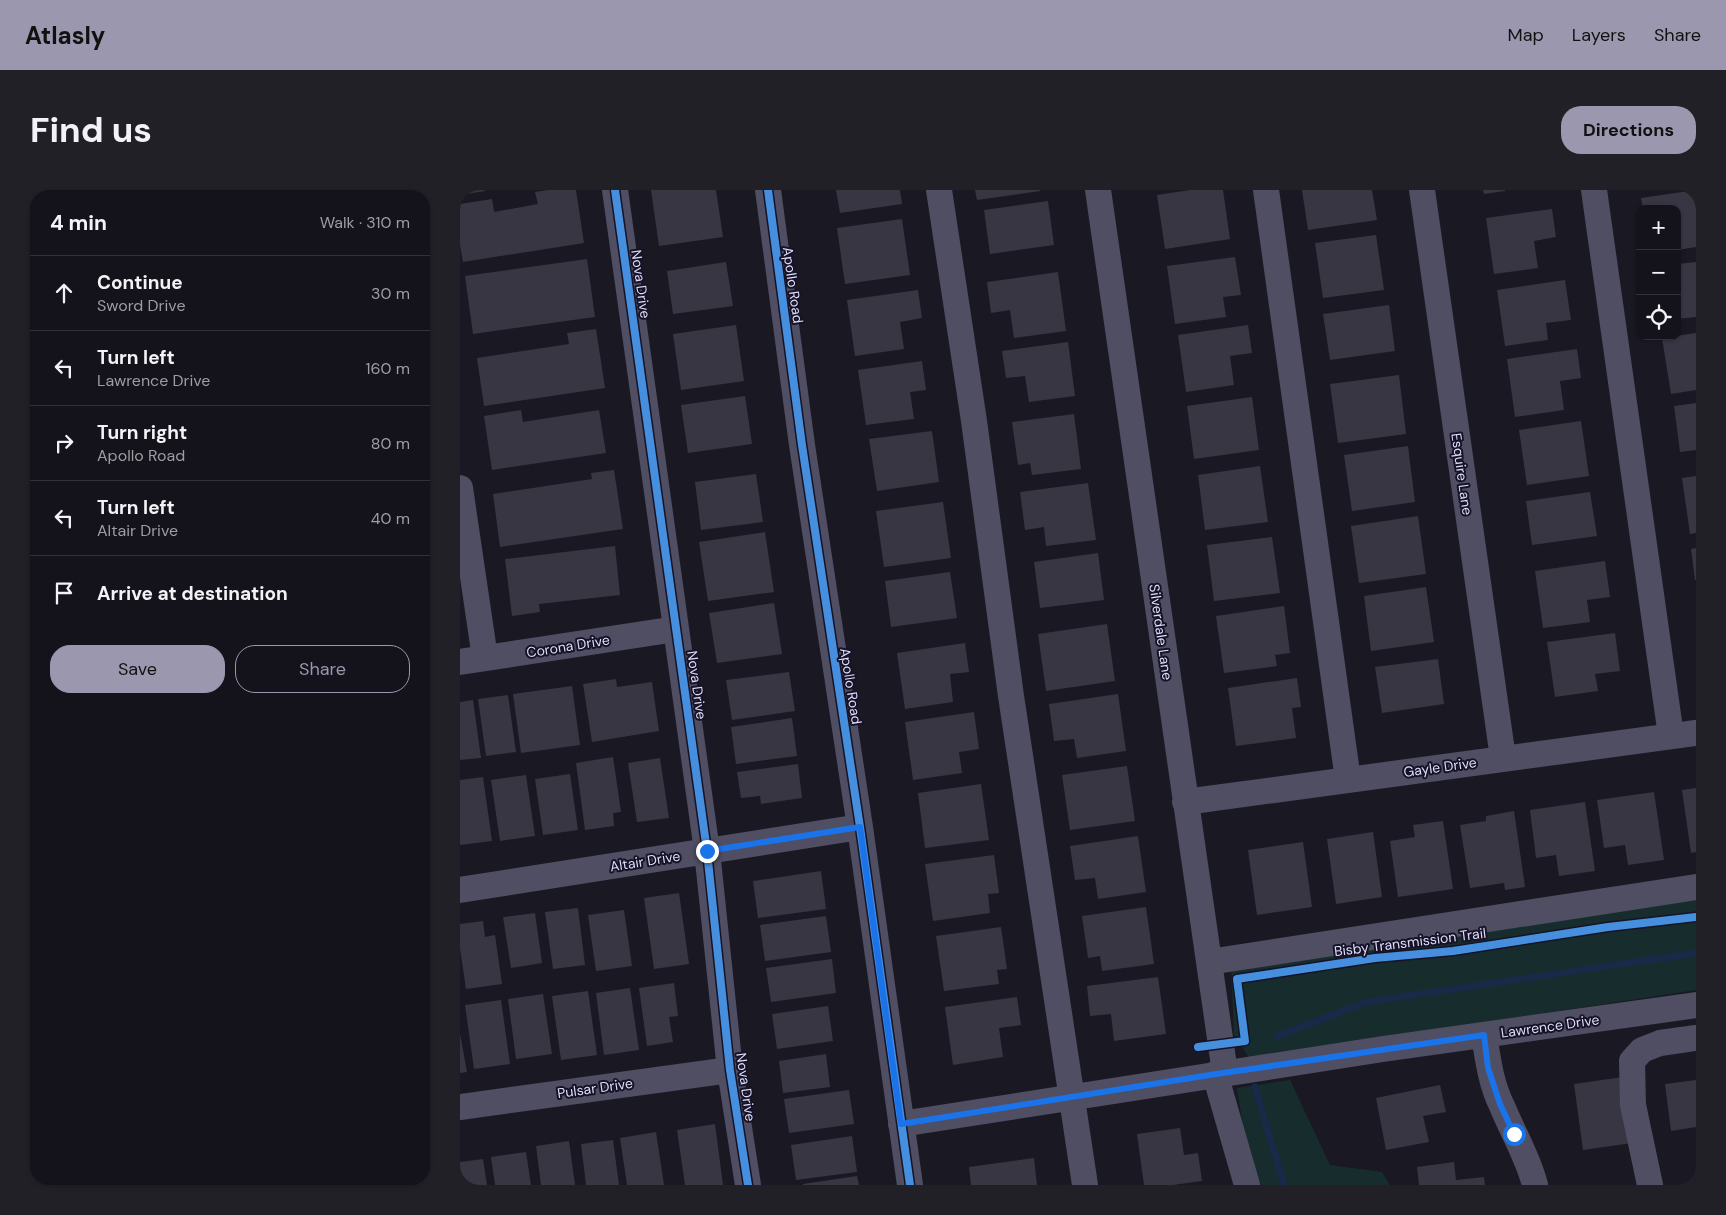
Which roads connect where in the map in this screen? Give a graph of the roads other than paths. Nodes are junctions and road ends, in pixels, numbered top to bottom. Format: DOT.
graph roads {
  1 [pos="615,190"];
  2 [pos="768,190"];
  3 [pos="940,190"];
  4 [pos="1098,190"];
  5 [pos="1266,190"];
  6 [pos="1422,190"];
  7 [pos="1594,190"];
  8 [pos="460,488"];
  9 [pos="676,629"];
  10 [pos="472,660"];
  11 [pos="1684,735"];
  12 [pos="1503,758"];
  13 [pos="1348,780"];
  14 [pos="1185,802"];
  15 [pos="860,827"];
  16 [pos="707,851"];
  17 [pos="1696,887"];
  18 [pos="460,890"];
  19 [pos="1209,962"];
  20 [pos="1696,1005"];
  21 [pos="1484,1035"];
  22 [pos="1696,1038"];
  23 [pos="730,1070"];
  24 [pos="1220,1074"];
  25 [pos="1072,1098"];
  26 [pos="460,1107"];
  27 [pos="901,1124"];
  28 [pos="748,1185"];
  29 [pos="910,1185"];
  30 [pos="1085,1185"];
  31 [pos="1248,1185"];
  32 [pos="1535,1185"];
  33 [pos="1650,1185"];
  1 -- 9 [label="street, Nova Drive"];
  2 -- 15 [label="street, Apollo Road"];
  3 -- 25 [label="street"];
  4 -- 14 [label="street, Silverdale Lane"];
  5 -- 13 [label="street"];
  6 -- 12 [label="street, Esquire Lane"];
  7 -- 11 [label="street"];
  8 -- 10 [label="street"];
  9 -- 10 [label="street, Corona Drive"];
  9 -- 16 [label="street, Nova Drive"];
  11 -- 12 [label="street, Gayle Drive"];
  12 -- 13 [label="street, Gayle Drive"];
  13 -- 14 [label="street, Gayle Drive"];
  14 -- 19 [label="street, Silverdale Lane"];
  15 -- 16 [label="street, Altair Drive"];
  15 -- 27 [label="street, Apollo Road"];
  16 -- 18 [label="street, Altair Drive"];
  16 -- 23 [label="street, Nova Drive"];
  17 -- 19 [label="street"];
  19 -- 24 [label="street, Silverdale Lane"];
  20 -- 21 [label="street, Lawrence Drive"];
  21 -- 24 [label="street, Lawrence Drive"];
  21 -- 32 [label="street"];
  22 -- 33 [label="street"];
  23 -- 26 [label="street, Pulsar Drive"];
  23 -- 28 [label="street, Nova Drive"];
  24 -- 25 [label="street, Lawrence Drive"];
  24 -- 31 [label="street, Silverdale Lane"];
  25 -- 27 [label="street, Lawrence Drive"];
  25 -- 30 [label="street"];
  27 -- 29 [label="street, Apollo Road"];
}
